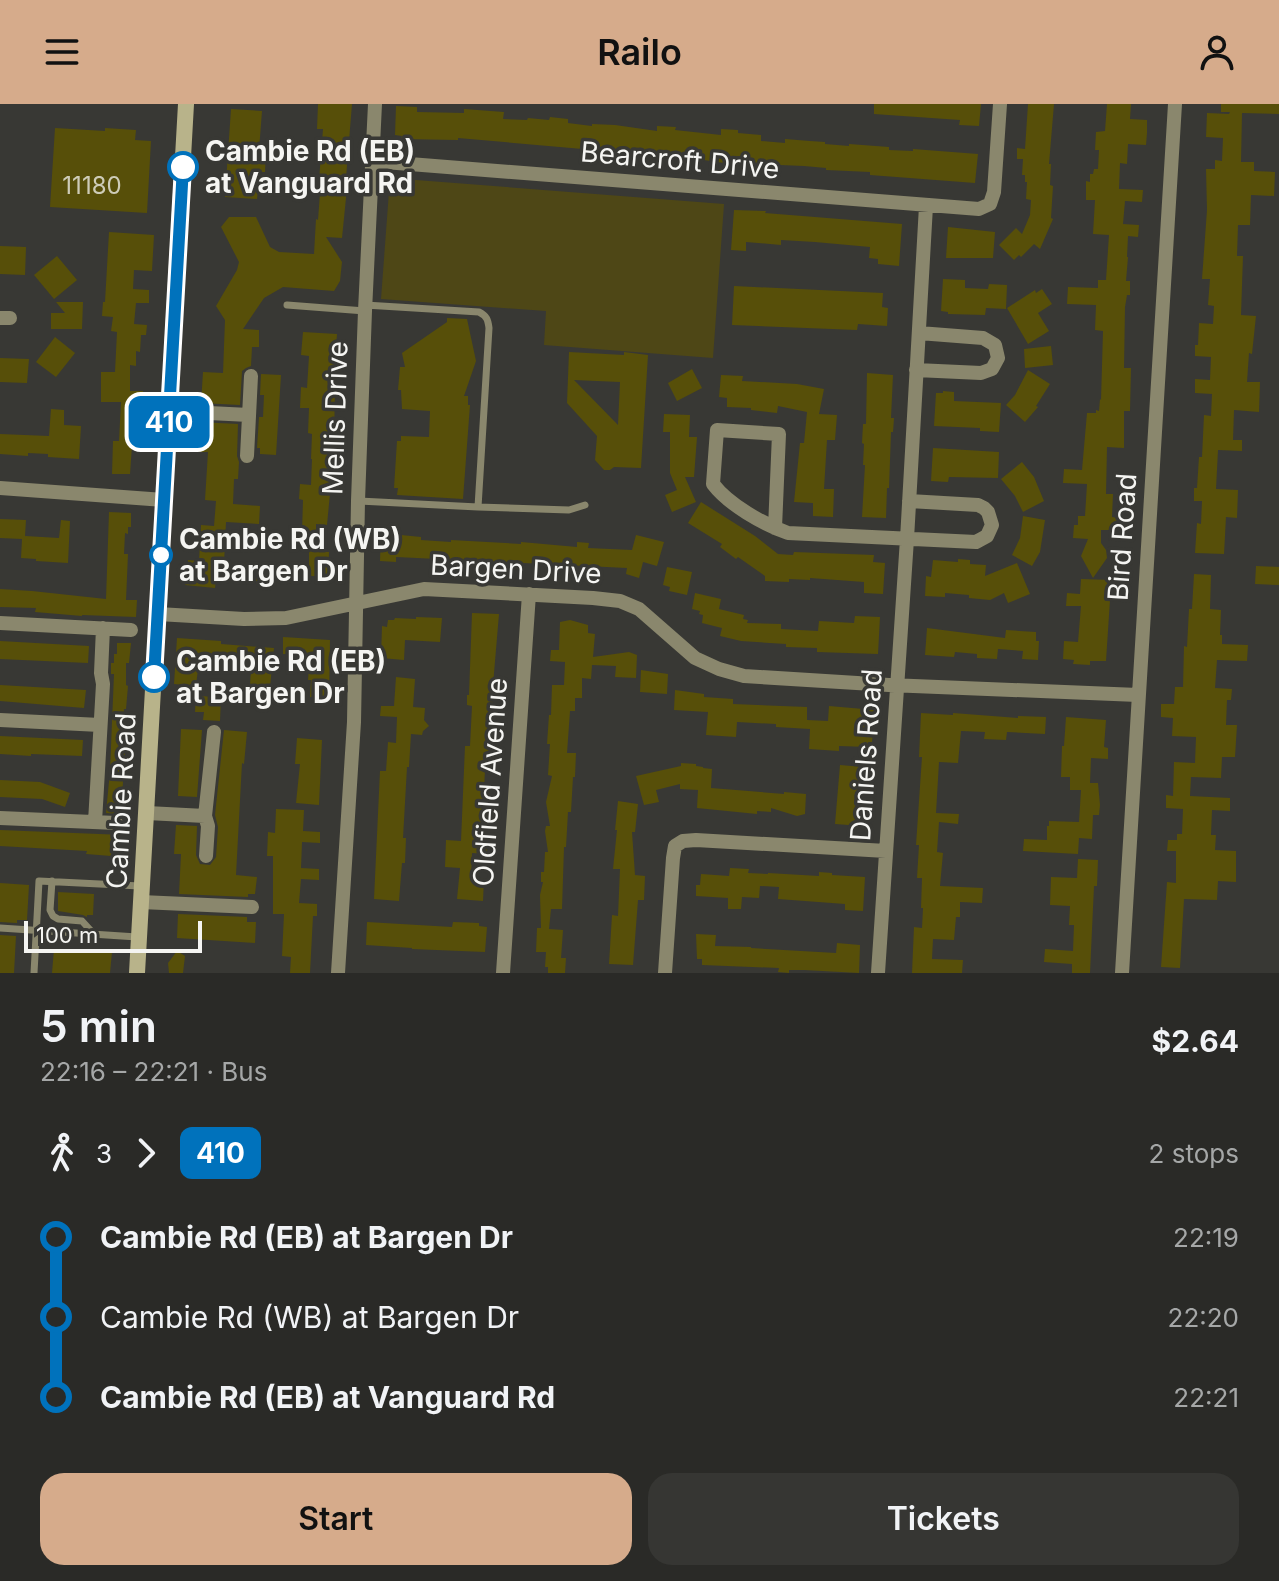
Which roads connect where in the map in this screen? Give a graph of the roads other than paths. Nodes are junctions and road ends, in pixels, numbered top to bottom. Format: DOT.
graph roads {
  1 [pos="186,104"];
  2 [pos="375,104"];
  3 [pos="1000,104"];
  4 [pos="1175,104"];
  5 [pos="372,161"];
  6 [pos="926,206"];
  7 [pos="287,305"];
  8 [pos="365,308"];
  9 [pos="919,333"];
  10 [pos="916,370"];
  11 [pos="251,376"];
  12 [pos="169,411"];
  13 [pos="249,415"];
  14 [pos="247,456"];
  15 [pos="0,488"];
  16 [pos="164,500"];
  17 [pos="358,501"];
  18 [pos="909,501"];
  19 [pos="585,505"];
  20 [pos="478,507"];
  21 [pos="775,528"];
  22 [pos="907,539"];
  23 [pos="529,594"];
  24 [pos="357,602"];
  25 [pos="158,614"];
  26 [pos="0,623"];
  27 [pos="103,628"];
  28 [pos="131,630"];
  29 [pos="897,685"];
  30 [pos="1138,695"];
  31 [pos="0,720"];
  32 [pos="100,725"];
  33 [pos="214,732"];
  34 [pos="147,813"];
  35 [pos="205,816"];
  36 [pos="0,818"];
  37 [pos="95,822"];
  38 [pos="116,823"];
  39 [pos="886,851"];
  40 [pos="206,856"];
  41 [pos="52,881"];
  42 [pos="142,894"];
  43 [pos="252,907"];
  44 [pos="0,928"];
  45 [pos="37,929"];
  46 [pos="93,934"];
  47 [pos="139,937"];
  48 [pos="34,973"];
  49 [pos="137,973"];
  50 [pos="338,973"];
  51 [pos="503,973"];
  52 [pos="665,973"];
  53 [pos="878,973"];
  54 [pos="1122,973"];
  1 -- 12 [label="main road, Cambie Road"];
  2 -- 5 [label="street, Mellis Drive"];
  3 -- 6 [label="street, Bearcroft Drive"];
  4 -- 30 [label="street, Bird Road"];
  5 -- 6 [label="street, Bearcroft Drive"];
  5 -- 8 [label="street, Mellis Drive"];
  6 -- 9 [label="street, Daniels Road"];
  7 -- 8 [label="lane"];
  8 -- 17 [label="street, Mellis Drive"];
  8 -- 20 [label="lane"];
  9 -- 10 [label="street, Daniels Road"];
  9 -- 10 [label="street"];
  10 -- 18 [label="street, Daniels Road"];
  11 -- 13 [label="street"];
  12 -- 13 [label="street"];
  12 -- 16 [label="main road, Cambie Road"];
  13 -- 14 [label="street"];
  15 -- 16 [label="street"];
  16 -- 25 [label="main road, Cambie Road"];
  17 -- 20 [label="lane"];
  17 -- 24 [label="street, Mellis Drive"];
  18 -- 22 [label="street, Daniels Road"];
  18 -- 22 [label="street"];
  19 -- 20 [label="lane"];
  21 -- 21 [label="street"];
  21 -- 22 [label="street"];
  22 -- 29 [label="street, Daniels Road"];
  23 -- 24 [label="street, Bargen Drive"];
  23 -- 29 [label="street, Bargen Drive"];
  23 -- 51 [label="street, Oldfield Avenue"];
  24 -- 25 [label="street, Bargen Drive"];
  24 -- 50 [label="street, Mellis Drive"];
  25 -- 34 [label="main road, Cambie Road"];
  26 -- 27 [label="street"];
  27 -- 28 [label="street"];
  27 -- 32 [label="street"];
  29 -- 30 [label="street, Bargen Drive"];
  29 -- 39 [label="street, Daniels Road"];
  30 -- 54 [label="street, Bird Road"];
  31 -- 32 [label="street"];
  32 -- 37 [label="street"];
  33 -- 35 [label="street"];
  34 -- 35 [label="street"];
  34 -- 42 [label="main road, Cambie Road"];
  35 -- 40 [label="street"];
  36 -- 37 [label="street"];
  37 -- 38 [label="street"];
  39 -- 52 [label="street"];
  39 -- 53 [label="street, Daniels Road"];
  41 -- 42 [label="lane"];
  41 -- 45 [label="lane"];
  41 -- 46 [label="lane"];
  42 -- 43 [label="street"];
  42 -- 47 [label="main road, Cambie Road"];
  44 -- 45 [label="lane"];
  45 -- 46 [label="lane"];
  45 -- 48 [label="lane"];
  46 -- 47 [label="lane"];
  47 -- 49 [label="main road, Cambie Road"];
}
